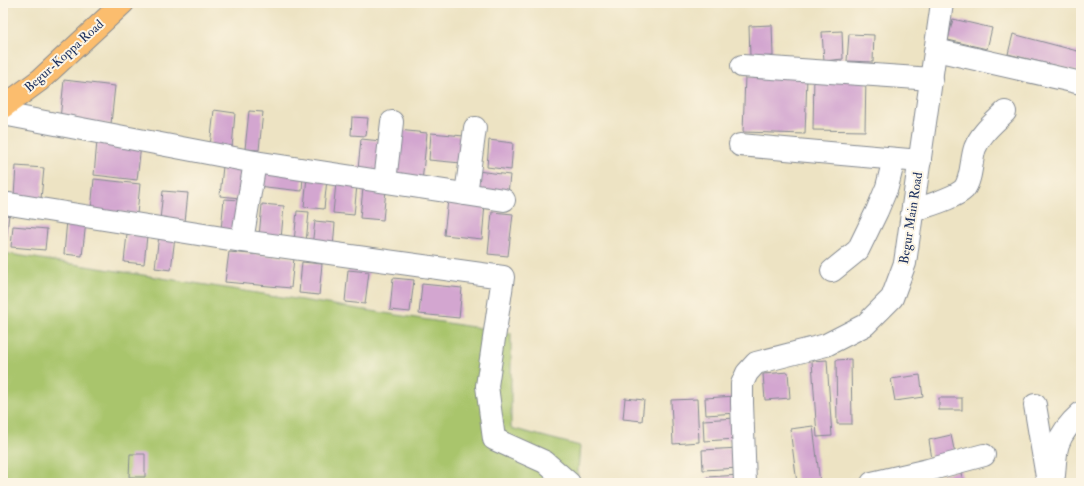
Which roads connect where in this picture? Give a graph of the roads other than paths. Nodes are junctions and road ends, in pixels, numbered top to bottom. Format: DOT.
graph roads {
  1 [pos="123,3"];
  2 [pos="942,3"];
  3 [pos="936,50"];
  4 [pos="742,66"];
  5 [pos="932,79"];
  6 [pos="1081,83"];
  7 [pos="3,107"];
  8 [pos="1005,112"];
  9 [pos="3,114"];
  10 [pos="392,122"];
  11 [pos="475,128"];
  12 [pos="740,145"];
  13 [pos="894,159"];
  14 [pos="254,162"];
  15 [pos="920,162"];
  16 [pos="385,181"];
  17 [pos="466,194"];
  18 [pos="504,200"];
  19 [pos="3,203"];
  20 [pos="913,210"];
  21 [pos="242,241"];
  22 [pos="832,271"];
  23 [pos="1035,405"];
  24 [pos="1081,413"];
  25 [pos="984,456"];
  26 [pos="884,482"];
  27 [pos="569,483"];
  28 [pos="745,483"];
  29 [pos="1048,483"];
  30 [pos="1052,483"];
  1 -- 7 [label="main road, Begur-Koppa Road"];
  2 -- 3 [label="street, Begur Main Road"];
  3 -- 5 [label="street, Begur Main Road"];
  3 -- 6 [label="street"];
  4 -- 5 [label="street"];
  5 -- 15 [label="street, Begur Main Road"];
  8 -- 20 [label="street"];
  9 -- 14 [label="street"];
  10 -- 16 [label="street"];
  11 -- 17 [label="street"];
  12 -- 13 [label="street"];
  13 -- 15 [label="street"];
  13 -- 22 [label="street"];
  14 -- 16 [label="street"];
  14 -- 21 [label="street"];
  15 -- 20 [label="street, Begur Main Road"];
  16 -- 17 [label="street"];
  17 -- 18 [label="street"];
  19 -- 21 [label="street"];
  20 -- 28 [label="street, Begur Main Road"];
  21 -- 27 [label="street"];
  23 -- 29 [label="street"];
  24 -- 30 [label="street"];
  25 -- 26 [label="street"];
}
